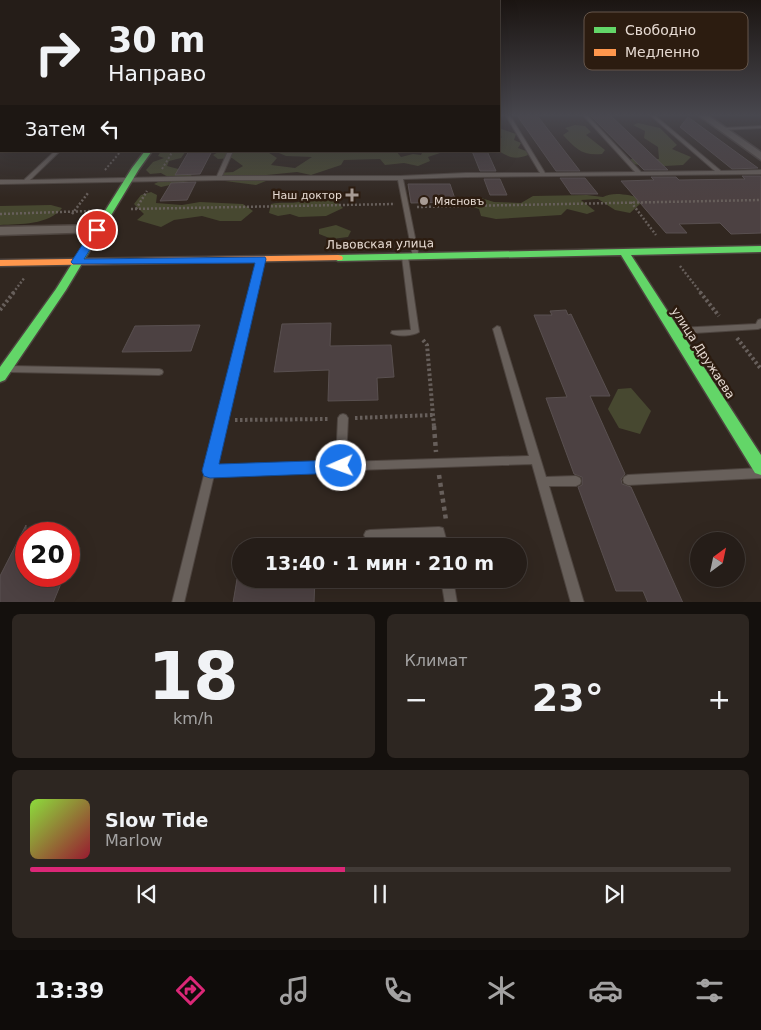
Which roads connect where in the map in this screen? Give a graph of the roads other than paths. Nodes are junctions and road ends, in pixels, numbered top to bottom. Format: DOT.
graph roads {
  1 [pos="524,142"];
  2 [pos="610,142"];
  3 [pos="684,142"];
  4 [pos="740,142"];
  5 [pos="57,152"];
  6 [pos="148,152"];
  7 [pos="231,152"];
  8 [pos="761,157"];
  9 [pos="719,172"];
  10 [pos="761,172"];
  11 [pos="639,173"];
  12 [pos="543,174"];
  13 [pos="219,178"];
  14 [pos="400,178"];
  15 [pos="129,179"];
  16 [pos="0,182"];
  17 [pos="25,182"];
  18 [pos="97,230"];
  19 [pos="0,231"];
  20 [pos="761,249"];
  21 [pos="624,251"];
  22 [pos="410,257"];
  23 [pos="261,259"];
  24 [pos="77,262"];
  25 [pos="0,263"];
  26 [pos="761,322"];
  27 [pos="497,329"];
  28 [pos="673,331"];
  29 [pos="395,333"];
  30 [pos="159,372"];
  31 [pos="3,373"];
  32 [pos="343,418"];
  33 [pos="748,447"];
  34 [pos="761,448"];
  35 [pos="536,460"];
  36 [pos="341,466"];
  37 [pos="761,468"];
  38 [pos="210,471"];
  39 [pos="761,473"];
  40 [pos="628,480"];
  41 [pos="576,481"];
  42 [pos="543,482"];
  43 [pos="370,535"];
  44 [pos="440,538"];
  45 [pos="448,588"];
  46 [pos="178,602"];
  47 [pos="450,602"];
  48 [pos="578,602"];
  1 -- 12 [label="lane"];
  2 -- 11 [label="lane"];
  3 -- 9 [label="lane"];
  4 -- 8 [label="street"];
  5 -- 17 [label="lane"];
  6 -- 15 [label="main road"];
  7 -- 13 [label="lane"];
  9 -- 10 [label="lane"];
  9 -- 11 [label="lane"];
  11 -- 12 [label="lane"];
  12 -- 14 [label="lane"];
  13 -- 14 [label="lane"];
  13 -- 15 [label="lane"];
  14 -- 22 [label="lane"];
  15 -- 17 [label="lane"];
  15 -- 18 [label="main road"];
  16 -- 17 [label="lane"];
  18 -- 19 [label="street"];
  18 -- 24 [label="main road"];
  20 -- 21 [label="main road, Львовская улица"];
  21 -- 22 [label="main road, Львовская улица"];
  21 -- 28 [label="main road, улица Дружаева"];
  22 -- 23 [label="main road, Львовская улица"];
  22 -- 29 [label="lane"];
  23 -- 24 [label="main road, Львовская улица"];
  23 -- 38 [label="lane"];
  24 -- 25 [label="main road, Львовская улица"];
  24 -- 31 [label="main road"];
  26 -- 28 [label="lane"];
  27 -- 35 [label="lane"];
  28 -- 33 [label="main road, улица Дружаева"];
  30 -- 31 [label="lane"];
  32 -- 36 [label="lane"];
  33 -- 34 [label="lane"];
  33 -- 37 [label="main road, улица Дружаева"];
  35 -- 36 [label="lane"];
  35 -- 42 [label="lane"];
  36 -- 38 [label="lane"];
  38 -- 46 [label="lane"];
  39 -- 40 [label="lane"];
  41 -- 42 [label="lane"];
  42 -- 48 [label="lane"];
  43 -- 44 [label="lane"];
  45 -- 47 [label="lane"];
}
